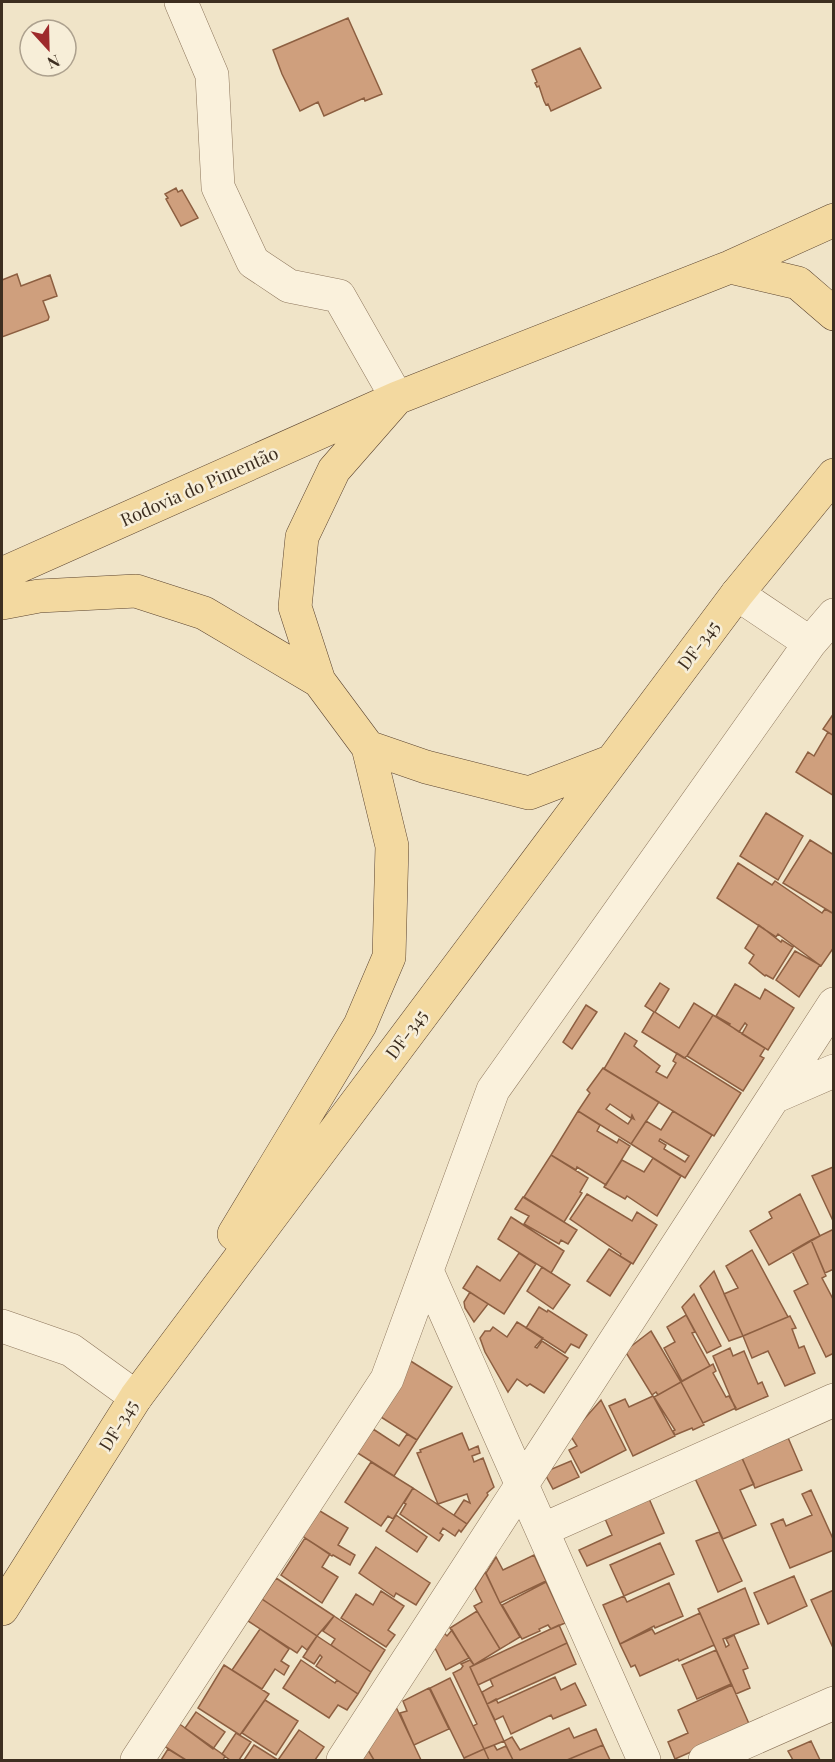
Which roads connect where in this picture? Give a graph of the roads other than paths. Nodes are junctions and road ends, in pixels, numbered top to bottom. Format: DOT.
graph roads {
  1 [pos="181,2"];
  2 [pos="834,220"];
  3 [pos="730,267"];
  4 [pos="834,314"];
  5 [pos="397,398"];
  6 [pos="834,475"];
  7 [pos="2,574"];
  8 [pos="737,594"];
  9 [pos="2,603"];
  10 [pos="834,615"];
  11 [pos="810,643"];
  12 [pos="319,681"];
  13 [pos="368,747"];
  14 [pos="610,762"];
  15 [pos="834,1004"];
  16 [pos="834,1071"];
  17 [pos="774,1097"];
  18 [pos="427,1271"];
  19 [pos="2,1326"];
  20 [pos="136,1396"];
  21 [pos="834,1400"];
  22 [pos="521,1485"];
  23 [pos="542,1530"];
  24 [pos="2,1610"];
  25 [pos="834,1703"];
  26 [pos="137,1761"];
  27 [pos="343,1761"];
  28 [pos="644,1761"];
  29 [pos="705,1761"];
  1 -- 5 [label="street"];
  2 -- 3 [label="main road, Rodovia do Pimentão"];
  3 -- 4 [label="main road"];
  3 -- 5 [label="main road, Rodovia do Pimentão"];
  5 -- 7 [label="main road, Rodovia do Pimentão"];
  5 -- 12 [label="main road"];
  6 -- 8 [label="main road, DF-345"];
  8 -- 11 [label="street"];
  8 -- 14 [label="main road, DF-345"];
  9 -- 12 [label="main road"];
  10 -- 11 [label="street"];
  11 -- 18 [label="street"];
  12 -- 13 [label="main road"];
  13 -- 14 [label="main road"];
  13 -- 20 [label="main road, DF-345"];
  14 -- 20 [label="main road, DF-345 / DF-345"];
  15 -- 17 [label="street"];
  16 -- 17 [label="street"];
  17 -- 22 [label="street"];
  18 -- 22 [label="street"];
  18 -- 26 [label="street"];
  19 -- 20 [label="street"];
  20 -- 24 [label="main road, DF-345 / DF-345"];
  21 -- 23 [label="street"];
  22 -- 23 [label="street"];
  22 -- 27 [label="street"];
  23 -- 28 [label="street"];
  25 -- 29 [label="street"];
}
